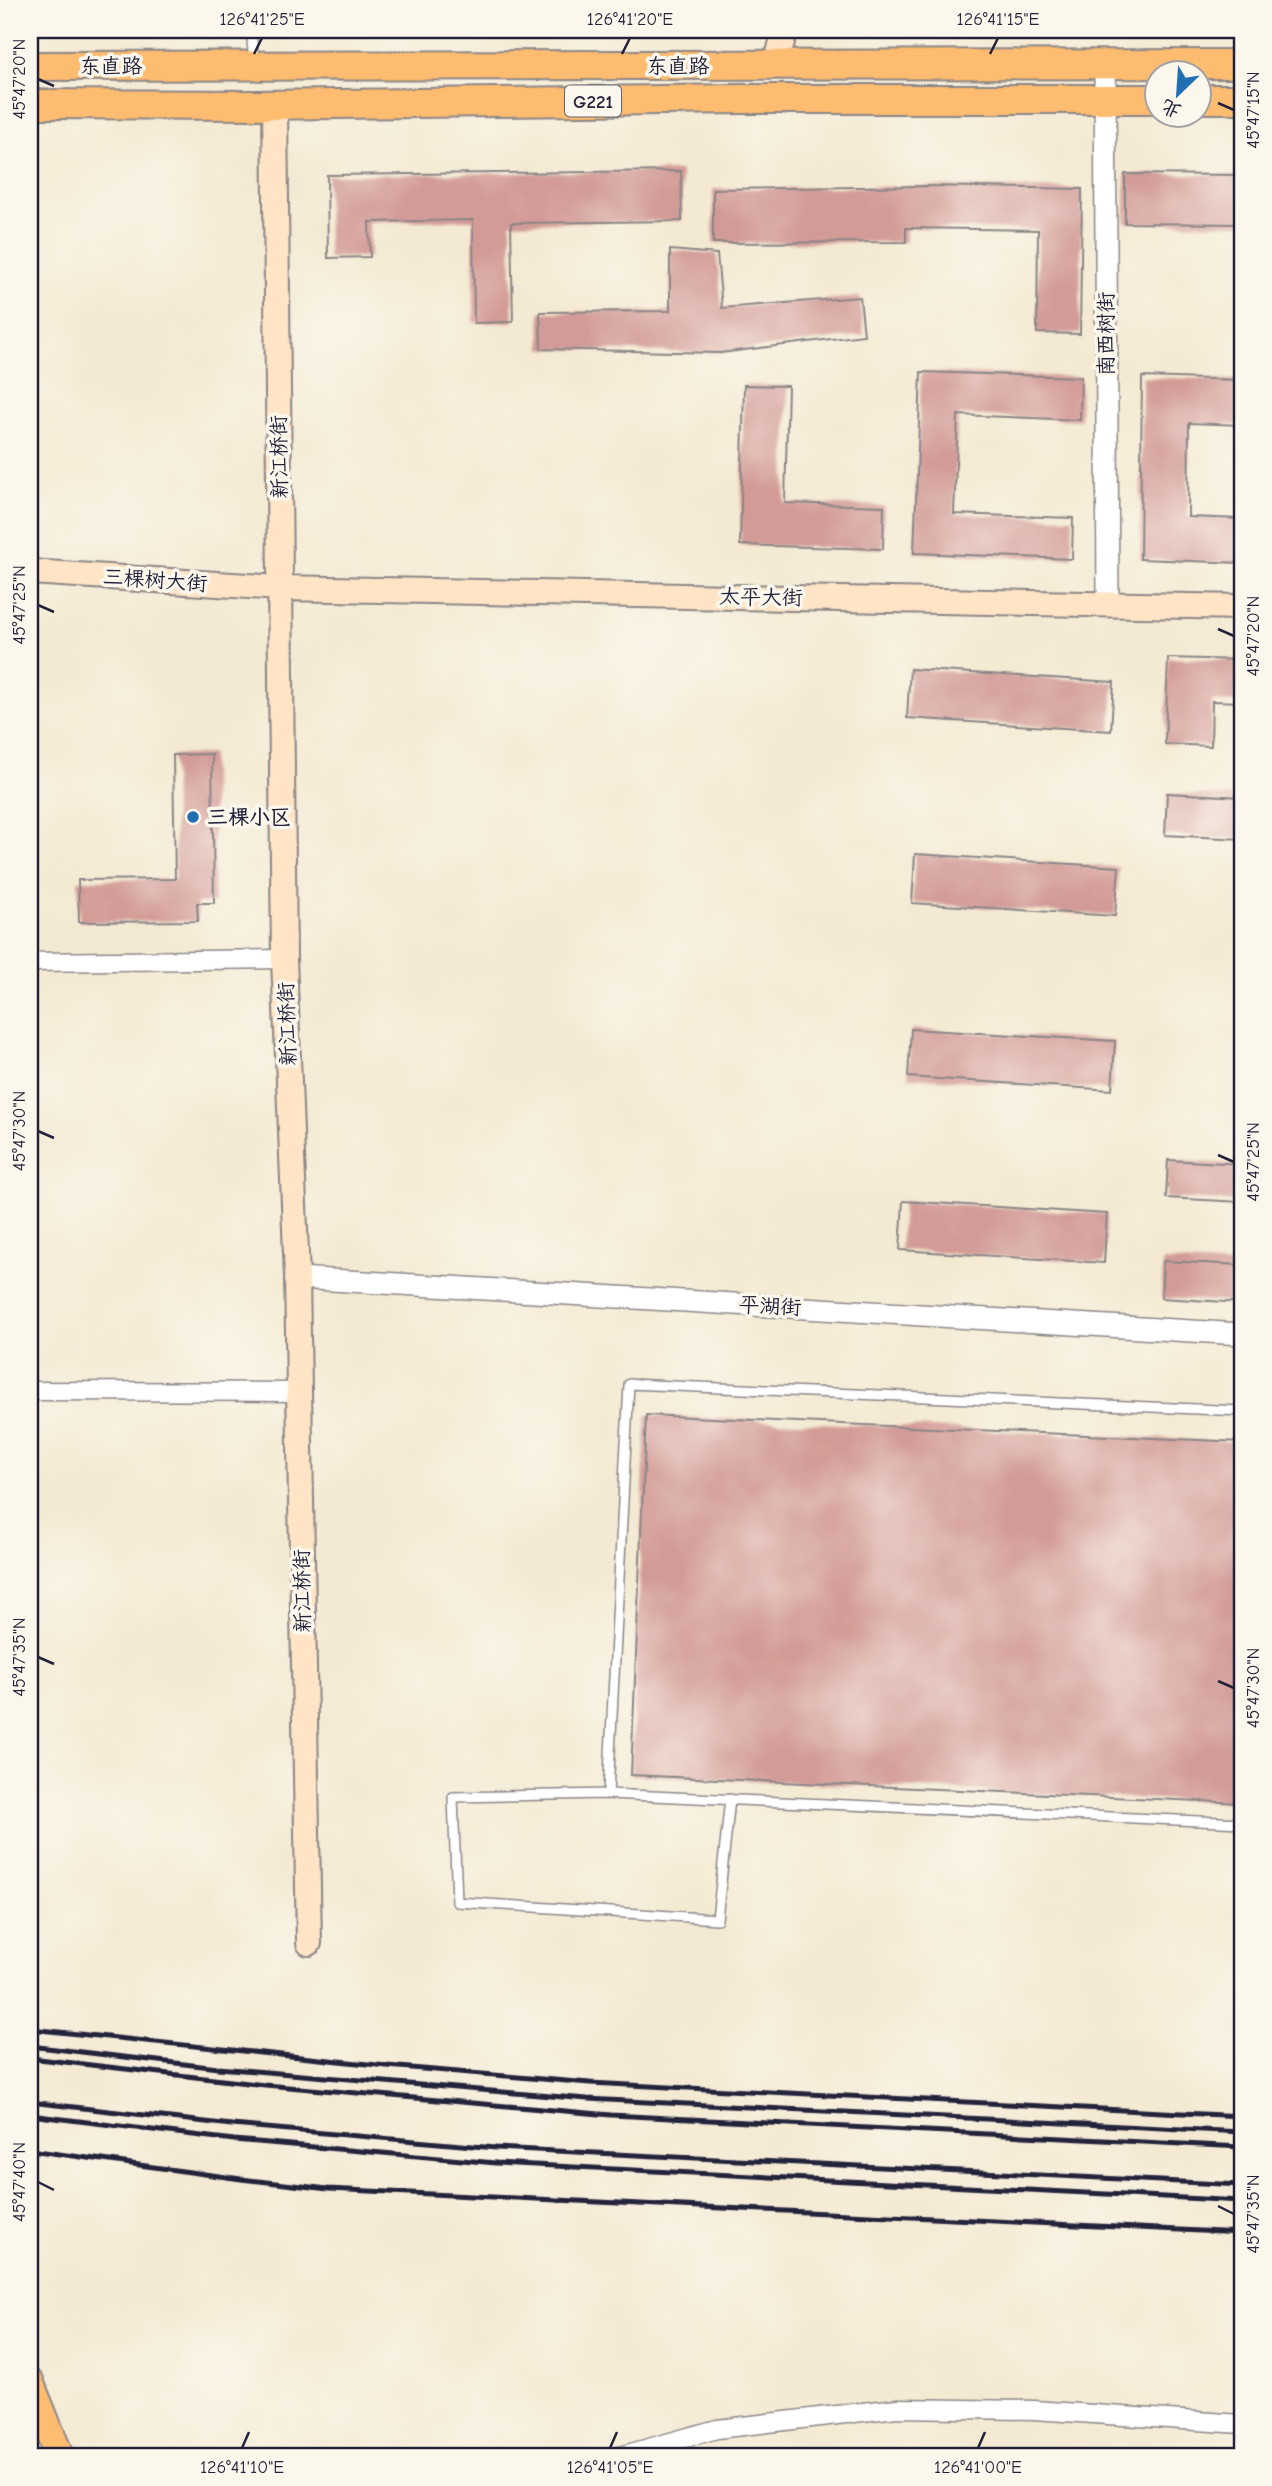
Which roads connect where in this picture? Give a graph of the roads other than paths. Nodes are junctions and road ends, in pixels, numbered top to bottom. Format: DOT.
graph roads {
  1 [pos="251,30"];
  2 [pos="785,30"];
  3 [pos="1242,64"];
  4 [pos="776,65"];
  5 [pos="1105,65"];
  6 [pos="30,66"];
  7 [pos="254,66"];
  8 [pos="1142,99"];
  9 [pos="1212,99"];
  10 [pos="1242,99"];
  11 [pos="1104,100"];
  12 [pos="30,104"];
  13 [pos="275,105"];
  14 [pos="30,572"];
  15 [pos="280,588"];
  16 [pos="1108,603"];
  17 [pos="1242,607"];
  18 [pos="284,959"];
  19 [pos="30,962"];
  20 [pos="297,1278"];
  21 [pos="1242,1334"];
  22 [pos="30,1391"];
  23 [pos="298,1392"];
  24 [pos="1242,1411"];
  25 [pos="608,1794"];
  26 [pos="730,1799"];
  27 [pos="1242,1823"];
  28 [pos="309,1943"];
  29 [pos="30,2384"];
  30 [pos="1242,2424"];
  31 [pos="59,2456"];
  32 [pos="620,2456"];
  1 -- 7 [label="lane"];
  2 -- 4 [label="main road"];
  3 -- 5 [label="highway, 东直路 / G221"];
  4 -- 5 [label="highway, 东直路 / G221"];
  4 -- 7 [label="highway, 东直路 / G221"];
  5 -- 11 [label="street, 南西树街"];
  6 -- 7 [label="highway, 东直路 / G221"];
  8 -- 11 [label="highway, 东直路 / G221"];
  9 -- 10 [label="highway"];
  11 -- 13 [label="highway, 东直路 / G221"];
  11 -- 16 [label="street, 南西树街"];
  12 -- 13 [label="highway, 东直路 / G221"];
  13 -- 15 [label="main road, 新江桥街"];
  14 -- 15 [label="main road, 三棵树大街"];
  15 -- 16 [label="main road, 太平大街"];
  15 -- 18 [label="main road, 新江桥街"];
  16 -- 17 [label="main road, 太平大街"];
  18 -- 19 [label="street"];
  18 -- 20 [label="main road, 新江桥街"];
  20 -- 21 [label="street, 平湖街"];
  20 -- 23 [label="main road, 新江桥街"];
  22 -- 23 [label="street"];
  23 -- 28 [label="main road, 新江桥街"];
  24 -- 25 [label="lane"];
  25 -- 26 [label="lane"];
  25 -- 26 [label="lane"];
  26 -- 27 [label="lane"];
  29 -- 31 [label="highway"];
  30 -- 32 [label="street"];
}
